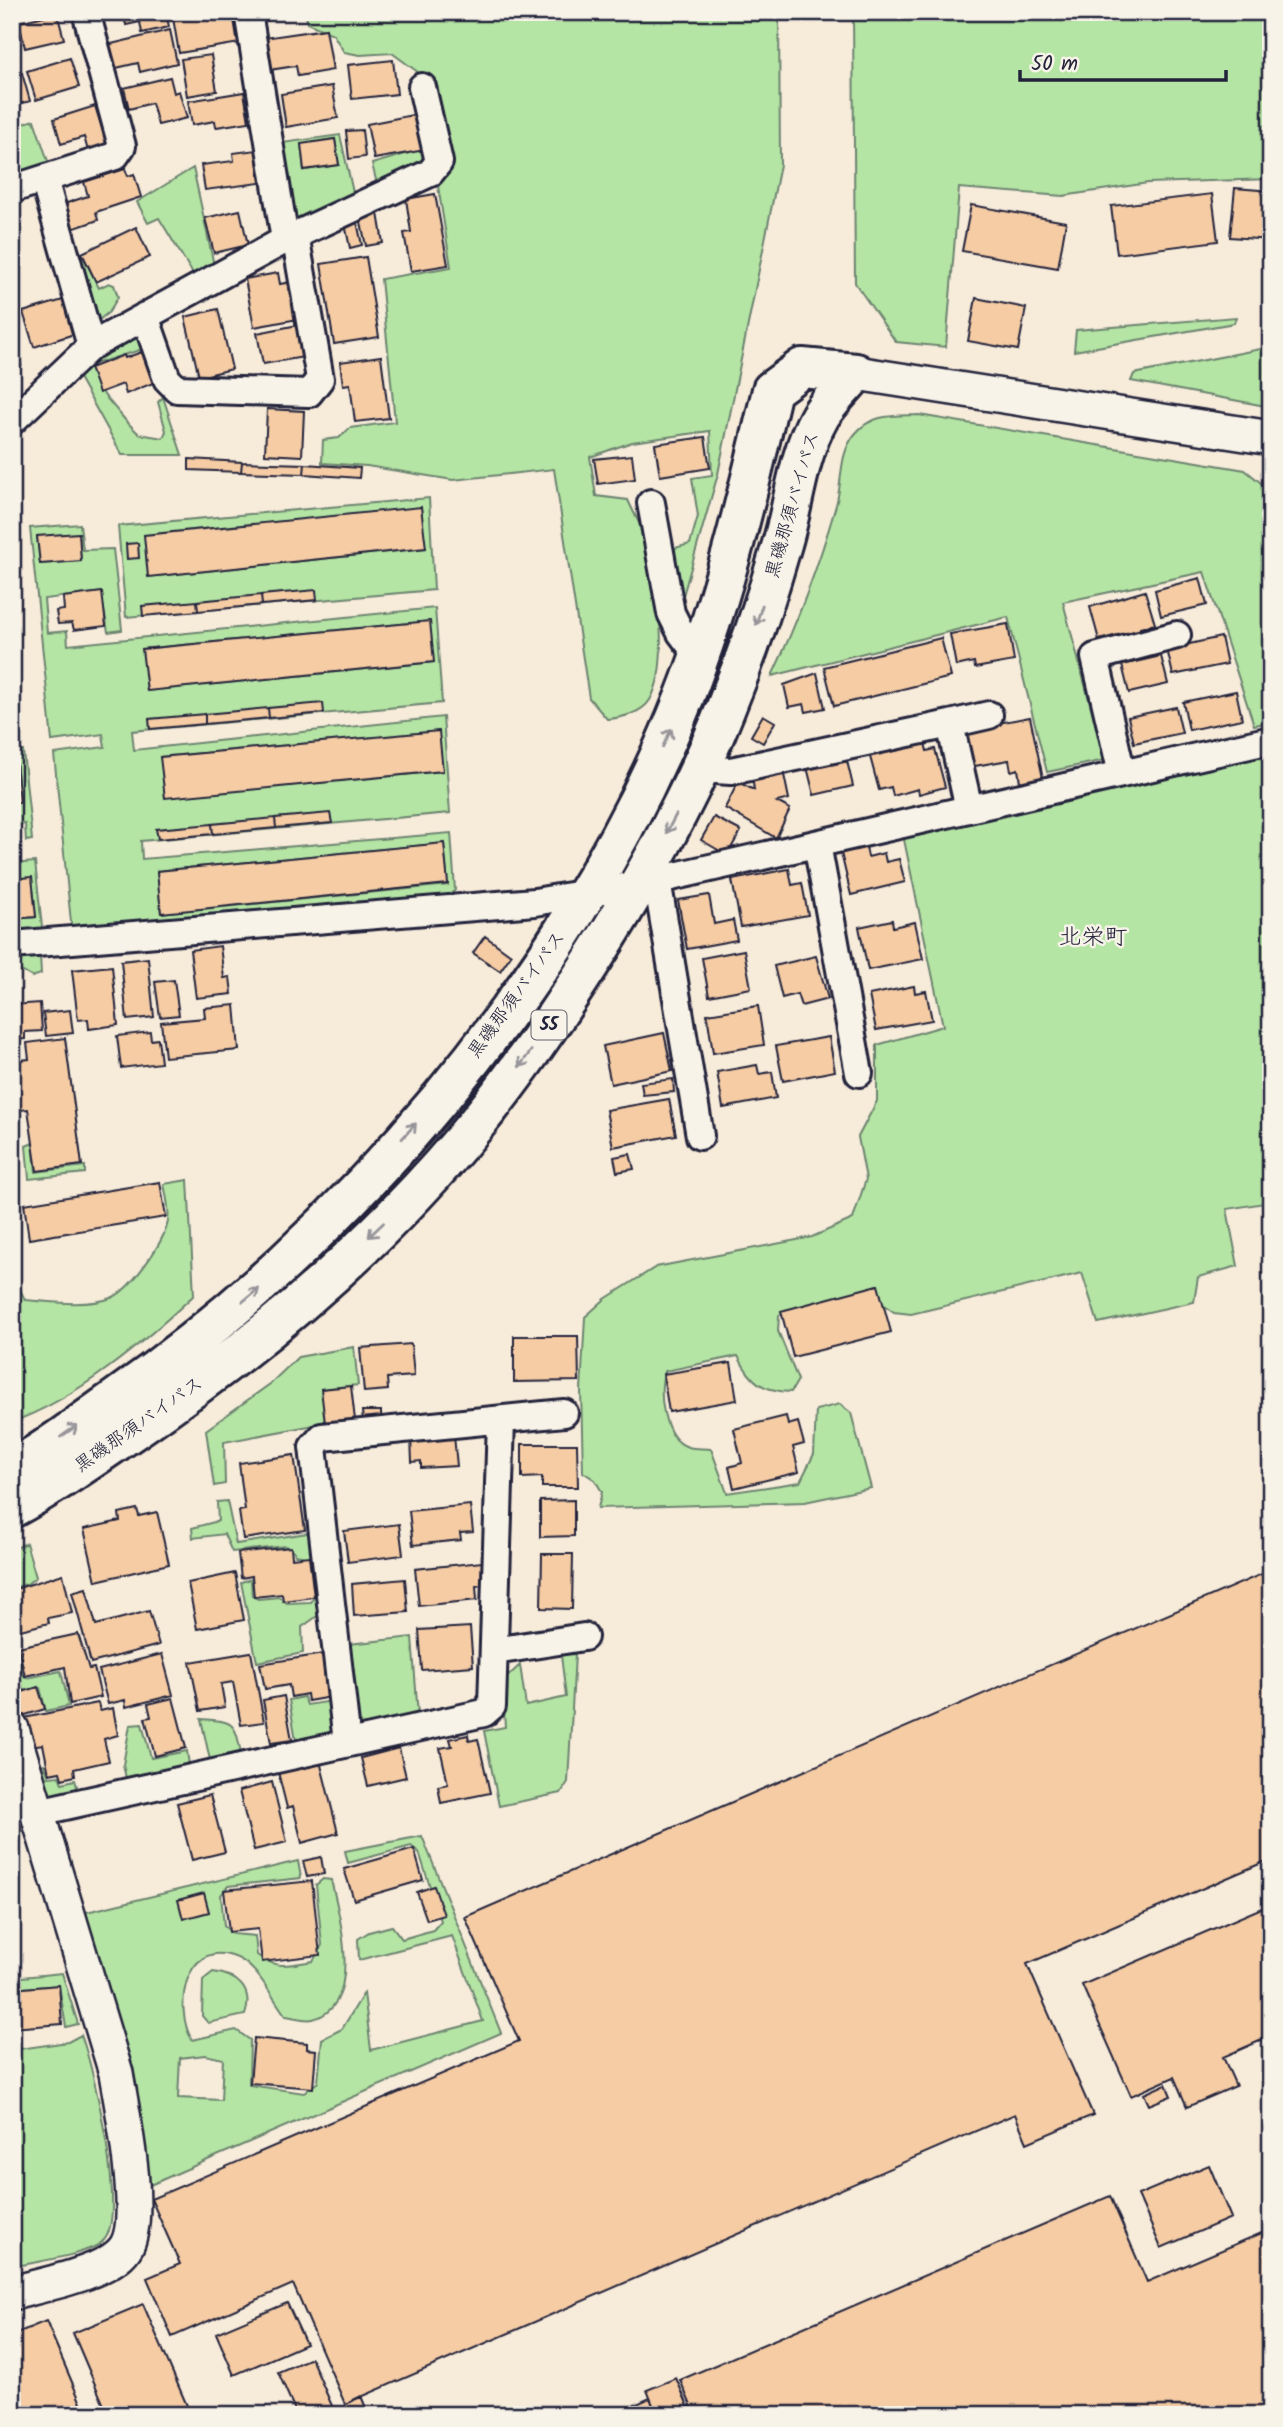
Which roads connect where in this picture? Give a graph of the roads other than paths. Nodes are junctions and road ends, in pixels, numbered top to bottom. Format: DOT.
graph roads {
  1 [pos="86,12"];
  2 [pos="248,12"];
  3 [pos="422,87"];
  4 [pos="44,179"];
  5 [pos="12,189"];
  6 [pos="290,238"];
  7 [pos="145,316"];
  8 [pos="91,346"];
  9 [pos="856,373"];
  10 [pos="12,421"];
  11 [pos="1271,438"];
  12 [pos="651,503"];
  13 [pos="1177,635"];
  14 [pos="700,658"];
  15 [pos="989,715"];
  16 [pos="950,724"];
  17 [pos="1271,740"];
  18 [pos="699,769"];
  19 [pos="1122,774"];
  20 [pos="970,809"];
  21 [pos="817,844"];
  22 [pos="648,882"];
  23 [pos="587,893"];
  24 [pos="12,945"];
  25 [pos="859,1073"];
  26 [pos="700,1136"];
  27 [pos="564,1413"];
  28 [pos="501,1420"];
  29 [pos="12,1469"];
  30 [pos="12,1508"];
  31 [pos="584,1637"];
  32 [pos="494,1651"];
  33 [pos="12,1729"];
  34 [pos="346,1742"];
  35 [pos="38,1812"];
  36 [pos="12,2293"];
  1 -- 4 [label="street"];
  2 -- 6 [label="street"];
  3 -- 6 [label="street"];
  4 -- 5 [label="street"];
  4 -- 8 [label="street"];
  6 -- 7 [label="street"];
  6 -- 7 [label="street"];
  7 -- 8 [label="street"];
  8 -- 10 [label="street"];
  9 -- 11 [label="street"];
  9 -- 14 [label="main road, 黒磯那須バイパス / 55"];
  9 -- 18 [label="main road, 黒磯那須バイパス / 55, one-way"];
  12 -- 14 [label="street"];
  13 -- 19 [label="street"];
  23 -- 14 [label="main road, 黒磯那須バイパス / 55, one-way"];
  15 -- 16 [label="street"];
  16 -- 18 [label="street"];
  16 -- 20 [label="street"];
  17 -- 19 [label="street"];
  18 -- 22 [label="main road, 黒磯那須バイパス / 55, one-way"];
  19 -- 20 [label="street"];
  20 -- 21 [label="street"];
  21 -- 22 [label="street"];
  21 -- 25 [label="street"];
  22 -- 23 [label="street"];
  22 -- 26 [label="street"];
  22 -- 30 [label="main road, 黒磯那須バイパス / 55, one-way"];
  23 -- 24 [label="street"];
  29 -- 23 [label="main road, 黒磯那須バイパス / 55, one-way"];
  27 -- 28 [label="street"];
  28 -- 32 [label="street"];
  28 -- 34 [label="street"];
  31 -- 32 [label="street"];
  32 -- 34 [label="street"];
  33 -- 35 [label="street"];
  34 -- 35 [label="street"];
  35 -- 36 [label="street"];
}
